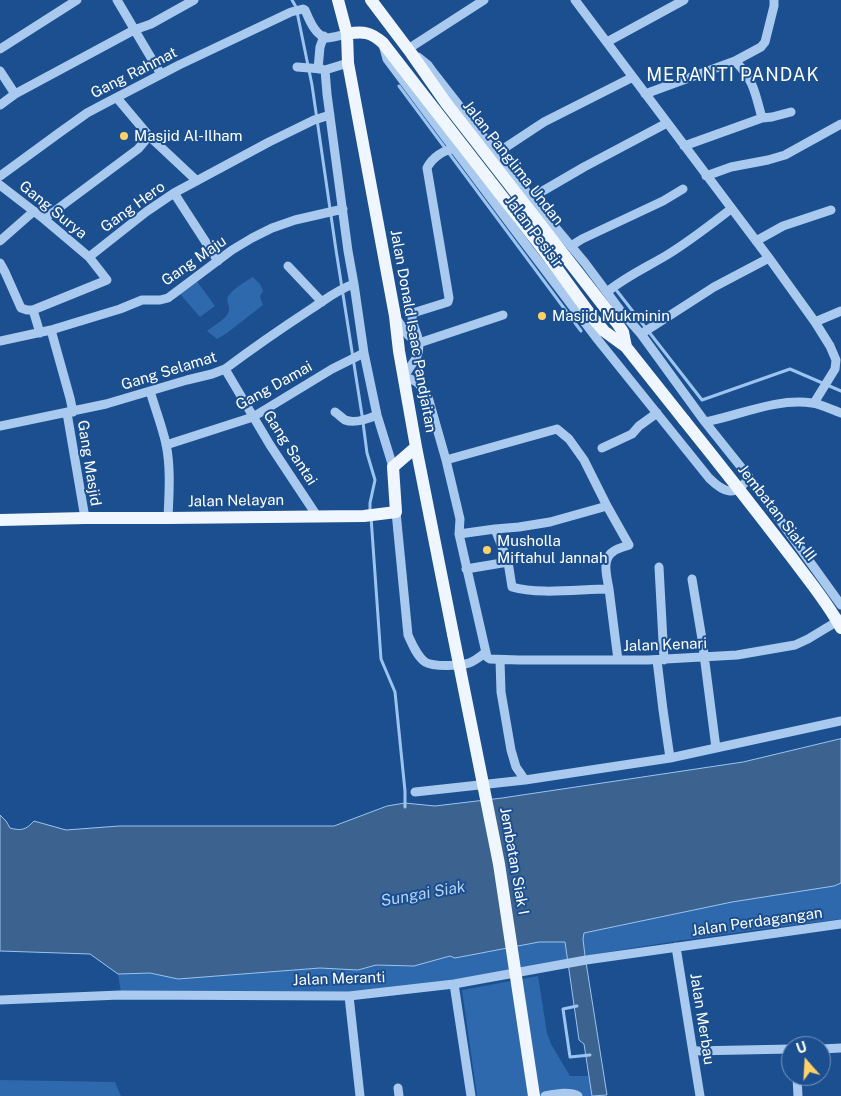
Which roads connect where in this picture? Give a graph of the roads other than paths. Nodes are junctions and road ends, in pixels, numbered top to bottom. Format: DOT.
graph roads {
  1 [pos="77,0"];
  2 [pos="117,0"];
  3 [pos="194,0"];
  4 [pos="338,0"];
  5 [pos="371,0"];
  6 [pos="484,0"];
  7 [pos="575,0"];
  8 [pos="684,0"];
  9 [pos="775,0"];
  10 [pos="134,30"];
  11 [pos="347,34"];
  12 [pos="324,36"];
  13 [pos="607,42"];
  14 [pos="383,43"];
  15 [pos="0,49"];
  16 [pos="410,51"];
  17 [pos="735,61"];
  18 [pos="348,63"];
  19 [pos="311,68"];
  20 [pos="0,71"];
  21 [pos="161,74"];
  22 [pos="633,77"];
  23 [pos="15,94"];
  24 [pos="645,94"];
  25 [pos="117,98"];
  26 [pos="0,105"];
  27 [pos="441,107"];
  28 [pos="791,112"];
  29 [pos="322,117"];
  30 [pos="762,118"];
  31 [pos="667,123"];
  32 [pos="841,124"];
  33 [pos="149,136"];
  34 [pos="684,146"];
  35 [pos="452,149"];
  36 [pos="500,151"];
  37 [pos="0,176"];
  38 [pos="706,176"];
  39 [pos="510,177"];
  40 [pos="197,180"];
  41 [pos="0,185"];
  42 [pos="683,190"];
  43 [pos="174,193"];
  44 [pos="536,196"];
  45 [pos="731,209"];
  46 [pos="831,210"];
  47 [pos="34,211"];
  48 [pos="334,211"];
  49 [pos="44,219"];
  50 [pos="518,227"];
  51 [pos="0,241"];
  52 [pos="756,241"];
  53 [pos="576,243"];
  54 [pos="534,247"];
  55 [pos="89,257"];
  56 [pos="769,258"];
  57 [pos="218,261"];
  58 [pos="0,263"];
  59 [pos="288,266"];
  60 [pos="351,285"];
  61 [pos="613,287"];
  62 [pos="322,302"];
  63 [pos="33,310"];
  64 [pos="841,311"];
  65 [pos="504,315"];
  66 [pos="395,316"];
  67 [pos="815,322"];
  68 [pos="51,330"];
  69 [pos="40,333"];
  70 [pos="643,333"];
  71 [pos="0,341"];
  72 [pos="419,342"];
  73 [pos="626,347"];
  74 [pos="361,354"];
  75 [pos="225,369"];
  76 [pos="405,377"];
  77 [pos="150,391"];
  78 [pos="814,403"];
  79 [pos="70,412"];
  80 [pos="335,412"];
  81 [pos="657,413"];
  82 [pos="841,413"];
  83 [pos="377,416"];
  84 [pos="253,417"];
  85 [pos="684,420"];
  86 [pos="706,422"];
  87 [pos="0,426"];
  88 [pos="166,445"];
  89 [pos="416,447"];
  90 [pos="602,448"];
  91 [pos="446,460"];
  92 [pos="393,467"];
  93 [pos="749,477"];
  94 [pos="607,506"];
  95 [pos="396,512"];
  96 [pos="317,516"];
  97 [pos="85,518"];
  98 [pos="168,518"];
  99 [pos="0,520"];
  100 [pos="495,529"];
  101 [pos="459,534"];
  102 [pos="508,562"];
  103 [pos="659,568"];
  104 [pos="466,569"];
  105 [pos="692,579"];
  106 [pos="609,589"];
  107 [pos="841,605"];
  108 [pos="841,619"];
  109 [pos="841,628"];
  110 [pos="453,634"];
  111 [pos="486,652"];
  112 [pos="704,657"];
  113 [pos="500,660"];
  114 [pos="618,660"];
  115 [pos="660,660"];
  116 [pos="841,721"];
  117 [pos="716,748"];
  118 [pos="670,758"];
  119 [pos="525,780"];
  120 [pos="415,792"];
  121 [pos="841,924"];
  122 [pos="676,947"];
  123 [pos="454,984"];
  124 [pos="349,996"];
  125 [pos="0,1000"];
  126 [pos="781,1049"];
  127 [pos="693,1050"];
  128 [pos="360,1096"];
  129 [pos="470,1096"];
  130 [pos="534,1096"];
  131 [pos="545,1096"];
  132 [pos="578,1096"];
  133 [pos="700,1096"];
  1 -- 15 [label="street"];
  2 -- 10 [label="street"];
  3 -- 10 [label="street"];
  4 -- 11 [label="main road, Jalan Donald Isaac Pandjaitan"];
  5 -- 16 [label="main road, Jalan Panglima Undan"];
  6 -- 16 [label="street"];
  7 -- 13 [label="street"];
  8 -- 13 [label="street"];
  9 -- 17 [label="street"];
  10 -- 21 [label="street"];
  10 -- 23 [label="street"];
  11 -- 12 [label="street"];
  11 -- 14 [label="main road, Jalan Panglima Undan"];
  11 -- 18 [label="main road, Jalan Donald Isaac Pandjaitan"];
  12 -- 19 [label="street"];
  12 -- 21 [label="street, Gang Rahmat"];
  13 -- 22 [label="street"];
  14 -- 27 [label="main road, Jalan Panglima Undan"];
  14 -- 35 [label="street, Jalan Pesisir"];
  16 -- 27 [label="main road, Jalan Panglima Undan"];
  16 -- 36 [label="street, Jalan Pesisir"];
  17 -- 24 [label="street"];
  17 -- 30 [label="street"];
  18 -- 19 [label="street"];
  18 -- 66 [label="main road, Jalan Donald Isaac Pandjaitan"];
  19 -- 29 [label="street"];
  20 -- 23 [label="street"];
  21 -- 25 [label="street, Gang Rahmat"];
  22 -- 24 [label="street"];
  22 -- 36 [label="street"];
  23 -- 26 [label="street"];
  24 -- 31 [label="street"];
  25 -- 33 [label="street"];
  25 -- 37 [label="street, Gang Rahmat"];
  27 -- 39 [label="main road, Jalan Panglima Undan"];
  27 -- 50 [label="main road, Jalan Panglima Undan"];
  28 -- 30 [label="street"];
  29 -- 40 [label="street, Gang Hero"];
  29 -- 48 [label="street"];
  30 -- 34 [label="street"];
  31 -- 34 [label="street"];
  31 -- 44 [label="street"];
  32 -- 38 [label="street"];
  33 -- 40 [label="street"];
  33 -- 49 [label="street"];
  34 -- 38 [label="street"];
  35 -- 50 [label="street, Jalan Pesisir"];
  35 -- 72 [label="street"];
  36 -- 39 [label="street, Jalan Pesisir"];
  38 -- 45 [label="street"];
  39 -- 44 [label="street, Jalan Pesisir"];
  39 -- 73 [label="main road, Jalan Panglima Undan"];
  40 -- 43 [label="street, Gang Hero"];
  41 -- 47 [label="street, Gang Surya"];
  42 -- 53 [label="street"];
  43 -- 55 [label="street, Gang Hero"];
  43 -- 57 [label="street"];
  44 -- 53 [label="street, Jalan Pesisir"];
  45 -- 52 [label="street"];
  45 -- 61 [label="street"];
  46 -- 52 [label="street"];
  47 -- 49 [label="street, Gang Surya"];
  47 -- 51 [label="street"];
  48 -- 57 [label="street, Gang Maju"];
  48 -- 60 [label="street"];
  49 -- 55 [label="street, Gang Surya"];
  50 -- 54 [label="main road, Jalan Panglima Undan"];
  52 -- 56 [label="street"];
  53 -- 61 [label="street, Jalan Pesisir"];
  54 -- 73 [label="main road, Jalan Panglima Undan"];
  54 -- 81 [label="street, Jalan Pesisir"];
  55 -- 63 [label="street"];
  56 -- 67 [label="street"];
  56 -- 70 [label="street"];
  57 -- 68 [label="street, Gang Maju"];
  58 -- 63 [label="street"];
  59 -- 62 [label="street"];
  60 -- 62 [label="street, Gang Selamat"];
  60 -- 74 [label="street"];
  61 -- 70 [label="street, Jalan Pesisir"];
  62 -- 75 [label="street, Gang Selamat"];
  63 -- 69 [label="street"];
  64 -- 67 [label="street"];
  65 -- 72 [label="street"];
  66 -- 72 [label="street"];
  66 -- 76 [label="main road, Jalan Donald Isaac Pandjaitan"];
  67 -- 78 [label="street"];
  68 -- 69 [label="street, Gang Maju"];
  68 -- 79 [label="street, Gang Masjid"];
  69 -- 71 [label="street, Gang Maju"];
  70 -- 86 [label="street, Jalan Pesisir"];
  72 -- 76 [label="street"];
  73 -- 85 [label="main road, Jalan Panglima Undan"];
  74 -- 83 [label="street"];
  74 -- 84 [label="street, Gang Damai"];
  75 -- 77 [label="street, Gang Selamat"];
  75 -- 84 [label="street, Gang Santai"];
  76 -- 89 [label="main road, Jalan Donald Isaac Pandjaitan"];
  76 -- 91 [label="street"];
  77 -- 79 [label="street, Gang Selamat"];
  77 -- 88 [label="street"];
  78 -- 82 [label="street"];
  78 -- 86 [label="street"];
  79 -- 87 [label="street, Gang Selamat"];
  79 -- 97 [label="street, Gang Masjid"];
  80 -- 83 [label="street"];
  81 -- 90 [label="street"];
  81 -- 93 [label="street, Jalan Pesisir"];
  83 -- 92 [label="street"];
  84 -- 88 [label="street, Gang Damai"];
  84 -- 96 [label="street, Gang Santai"];
  85 -- 109 [label="main road, Jembatan Siak III, bridge"];
  86 -- 93 [label="street, Jalan Pesisir"];
  88 -- 98 [label="street"];
  89 -- 92 [label="main road"];
  89 -- 110 [label="main road, Jalan Donald Isaac Pandjaitan"];
  91 -- 94 [label="street"];
  91 -- 101 [label="street"];
  92 -- 95 [label="main road"];
  93 -- 107 [label="street, Jalan Pesisir"];
  94 -- 100 [label="street"];
  94 -- 106 [label="street"];
  95 -- 96 [label="main road, Jalan Nelayan"];
  95 -- 111 [label="street"];
  96 -- 98 [label="main road, Jalan Nelayan"];
  97 -- 98 [label="main road, Jalan Nelayan"];
  97 -- 99 [label="main road, Jalan Nelayan"];
  100 -- 101 [label="street"];
  100 -- 102 [label="street"];
  101 -- 104 [label="street"];
  102 -- 104 [label="street"];
  102 -- 106 [label="street"];
  103 -- 115 [label="street"];
  104 -- 111 [label="street"];
  105 -- 112 [label="street"];
  106 -- 114 [label="street"];
  108 -- 112 [label="street, Jalan Kenari"];
  110 -- 130 [label="main road, Jembatan Siak I, bridge"];
  111 -- 113 [label="street, Jalan Kenari"];
  112 -- 115 [label="street, Jalan Kenari"];
  112 -- 117 [label="street"];
  113 -- 114 [label="street, Jalan Kenari"];
  113 -- 119 [label="street"];
  114 -- 115 [label="street, Jalan Kenari"];
  115 -- 118 [label="street"];
  116 -- 117 [label="street"];
  117 -- 118 [label="street"];
  118 -- 119 [label="street"];
  119 -- 120 [label="street"];
  121 -- 122 [label="street, Jalan Perdagangan"];
  122 -- 123 [label="street, Jalan Meranti"];
  122 -- 127 [label="street, Jalan Merbau"];
  123 -- 124 [label="street, Jalan Meranti"];
  123 -- 129 [label="street"];
  124 -- 125 [label="street, Jalan Meranti"];
  124 -- 128 [label="street"];
  126 -- 127 [label="street"];
  127 -- 133 [label="street, Jalan Merbau"];
  131 -- 132 [label="street"];
}
